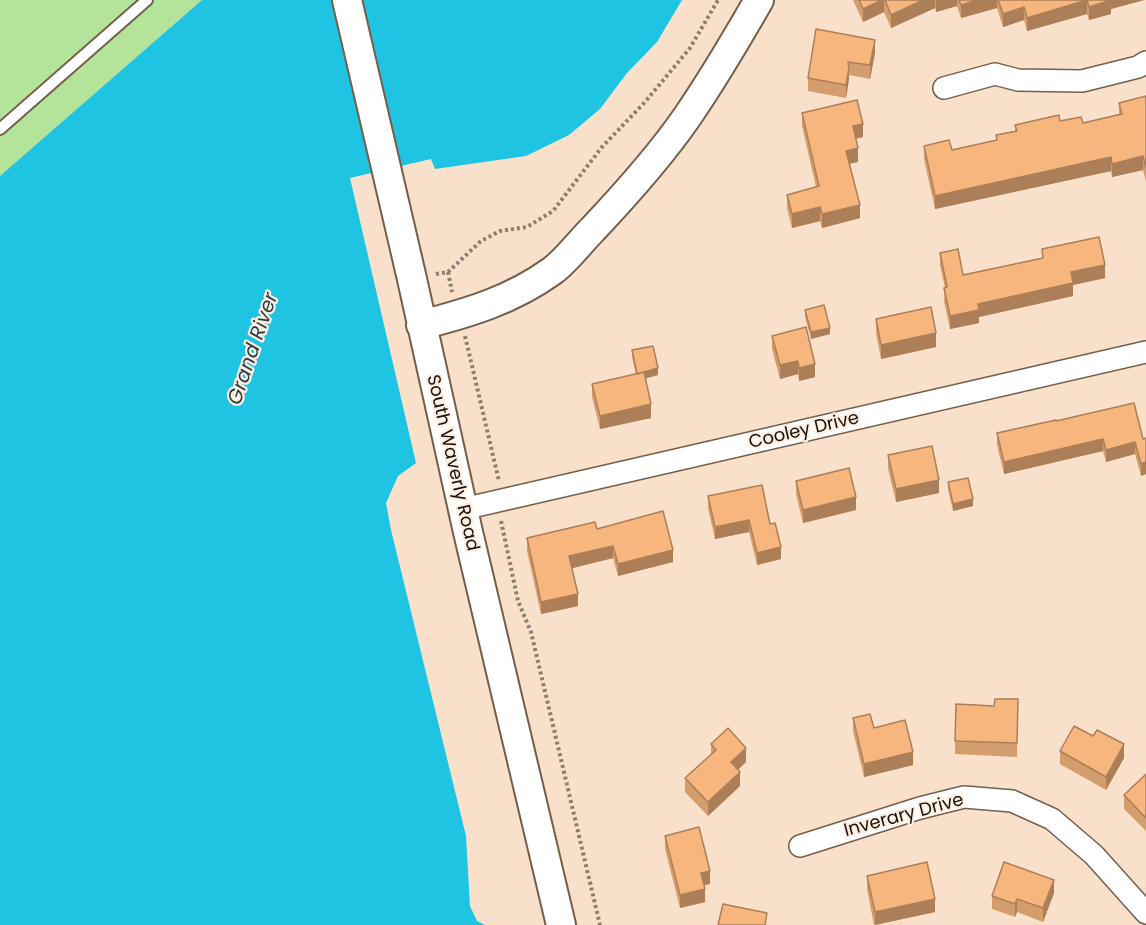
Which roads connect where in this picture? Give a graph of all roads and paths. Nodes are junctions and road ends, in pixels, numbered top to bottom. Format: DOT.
graph roads {
  1 [pos="147,0"];
  2 [pos="347,0"];
  3 [pos="718,0"];
  4 [pos="759,0"];
  5 [pos="1146,62"];
  6 [pos="944,88"];
  7 [pos="0,129"];
  8 [pos="410,269"];
  9 [pos="448,272"];
  10 [pos="458,316"];
  11 [pos="421,325"];
  12 [pos="1146,352"];
  13 [pos="501,501"];
  14 [pos="463,509"];
  15 [pos="800,846"];
  16 [pos="1146,913"];
  17 [pos="561,925"];
  18 [pos="600,925"];
  1 -- 7 [label="lane"];
  2 -- 8 [label="main road, South Waverly Road"];
  3 -- 9 [label="path"];
  4 -- 10 [label="main road"];
  5 -- 6 [label="street"];
  8 -- 9 [label="path"];
  8 -- 11 [label="main road, South Waverly Road"];
  9 -- 10 [label="path"];
  10 -- 11 [label="main road"];
  10 -- 13 [label="path"];
  11 -- 14 [label="main road, South Waverly Road"];
  12 -- 13 [label="street, Cooley Drive"];
  13 -- 14 [label="street, Cooley Drive"];
  13 -- 18 [label="path"];
  14 -- 17 [label="main road, South Waverly Road"];
  15 -- 16 [label="street, Inverary Drive"];
}
